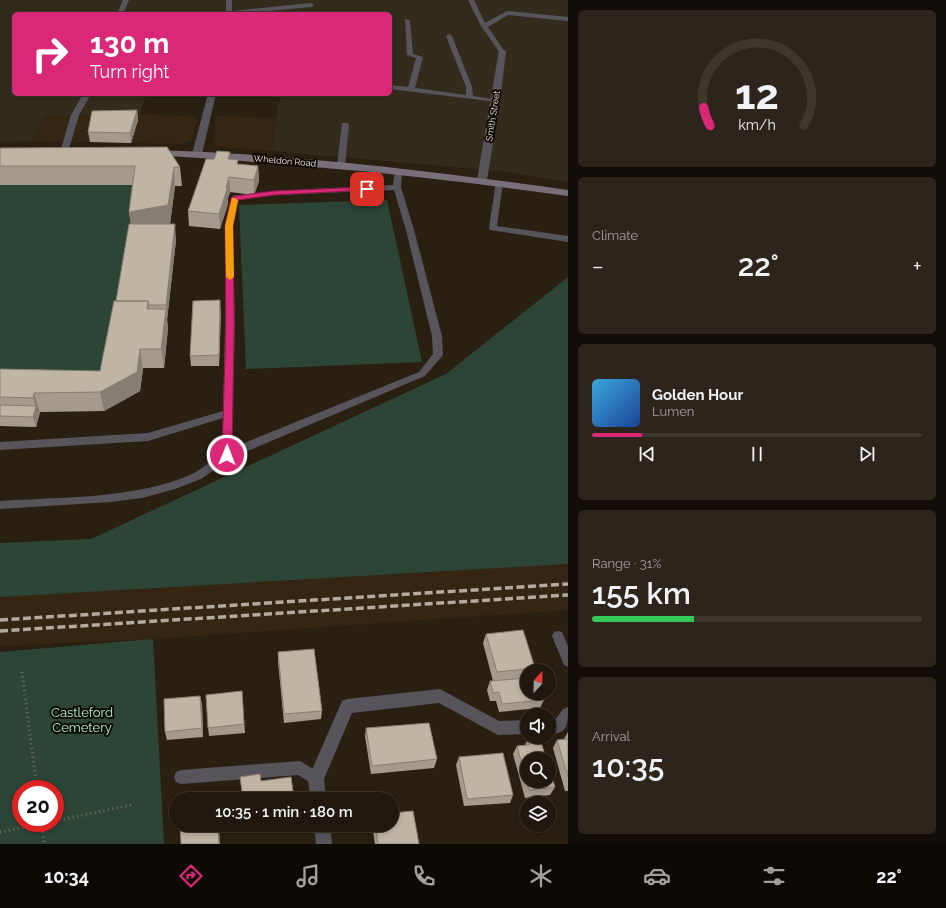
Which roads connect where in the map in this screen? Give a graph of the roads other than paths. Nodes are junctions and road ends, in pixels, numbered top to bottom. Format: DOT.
graph roads {
  1 [pos="126,0"];
  2 [pos="229,0"];
  3 [pos="471,0"];
  4 [pos="311,5"];
  5 [pos="121,12"];
  6 [pos="229,12"];
  7 [pos="239,12"];
  8 [pos="568,19"];
  9 [pos="407,20"];
  10 [pos="484,26"];
  11 [pos="449,36"];
  12 [pos="502,52"];
  13 [pos="392,87"];
  14 [pos="411,90"];
  15 [pos="86,96"];
  16 [pos="212,96"];
  17 [pos="470,97"];
  18 [pos="496,100"];
  19 [pos="345,126"];
  20 [pos="64,152"];
  21 [pos="142,153"];
  22 [pos="197,154"];
  23 [pos="341,166"];
  24 [pos="398,172"];
  25 [pos="482,180"];
  26 [pos="499,183"];
  27 [pos="397,187"];
  28 [pos="568,193"];
  29 [pos="568,239"];
  30 [pos="228,413"];
  31 [pos="0,446"];
  32 [pos="227,455"];
  33 [pos="0,505"];
  34 [pos="558,636"];
  35 [pos="568,661"];
  36 [pos="568,714"];
  37 [pos="556,727"];
  38 [pos="520,728"];
  39 [pos="181,777"];
  40 [pos="316,779"];
  41 [pos="317,792"];
  42 [pos="323,832"];
  43 [pos="324,844"];
  1 -- 5 [label="lane"];
  2 -- 6 [label="lane"];
  3 -- 10 [label="lane"];
  4 -- 7 [label="lane"];
  8 -- 10 [label="lane"];
  9 -- 14 [label="lane"];
  10 -- 12 [label="lane"];
  11 -- 17 [label="lane"];
  12 -- 18 [label="street, Smith Street"];
  13 -- 14 [label="lane"];
  14 -- 17 [label="lane"];
  15 -- 20 [label="lane"];
  16 -- 22 [label="street"];
  17 -- 18 [label="lane"];
  18 -- 25 [label="street, Smith Street"];
  19 -- 23 [label="lane"];
  21 -- 22 [label="street, Wheldon Road"];
  22 -- 23 [label="street, Wheldon Road"];
  23 -- 24 [label="street, Wheldon Road"];
  24 -- 25 [label="street, Wheldon Road"];
  24 -- 27 [label="lane"];
  25 -- 26 [label="street, Wheldon Road"];
  26 -- 28 [label="street, Wheldon Road"];
  26 -- 29 [label="lane"];
  27 -- 30 [label="lane"];
  27 -- 32 [label="lane"];
  30 -- 31 [label="lane"];
  30 -- 32 [label="lane"];
  32 -- 33 [label="lane"];
  34 -- 35 [label="lane"];
  36 -- 37 [label="street"];
  38 -- 40 [label="street"];
  39 -- 40 [label="lane"];
  40 -- 41 [label="street"];
  42 -- 43 [label="street"];
}
